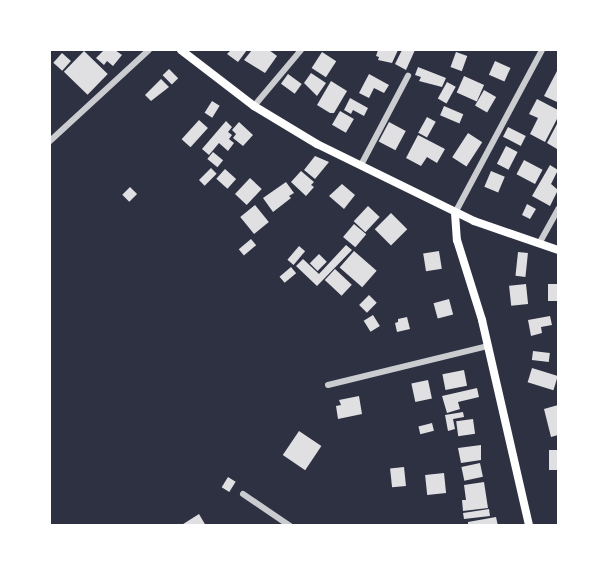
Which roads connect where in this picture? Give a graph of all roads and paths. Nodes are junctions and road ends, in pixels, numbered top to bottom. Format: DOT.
graph roads {
  1 [pos="149,50"];
  2 [pos="181,50"];
  3 [pos="302,50"];
  4 [pos="542,50"];
  5 [pos="408,76"];
  6 [pos="254,106"];
  7 [pos="50,141"];
  8 [pos="361,165"];
  9 [pos="558,209"];
  10 [pos="455,213"];
  11 [pos="540,242"];
  12 [pos="558,250"];
  13 [pos="488,346"];
  14 [pos="328,385"];
  15 [pos="243,494"];
  16 [pos="290,525"];
  17 [pos="530,525"];
  1 -- 7 [label="street"];
  2 -- 6 [label="main road"];
  3 -- 6 [label="street"];
  4 -- 10 [label="street"];
  5 -- 8 [label="street"];
  6 -- 8 [label="main road"];
  8 -- 10 [label="main road"];
  9 -- 11 [label="street"];
  10 -- 11 [label="main road"];
  10 -- 13 [label="main road"];
  11 -- 12 [label="main road"];
  13 -- 14 [label="street"];
  13 -- 17 [label="main road"];
  15 -- 16 [label="street"];
}
